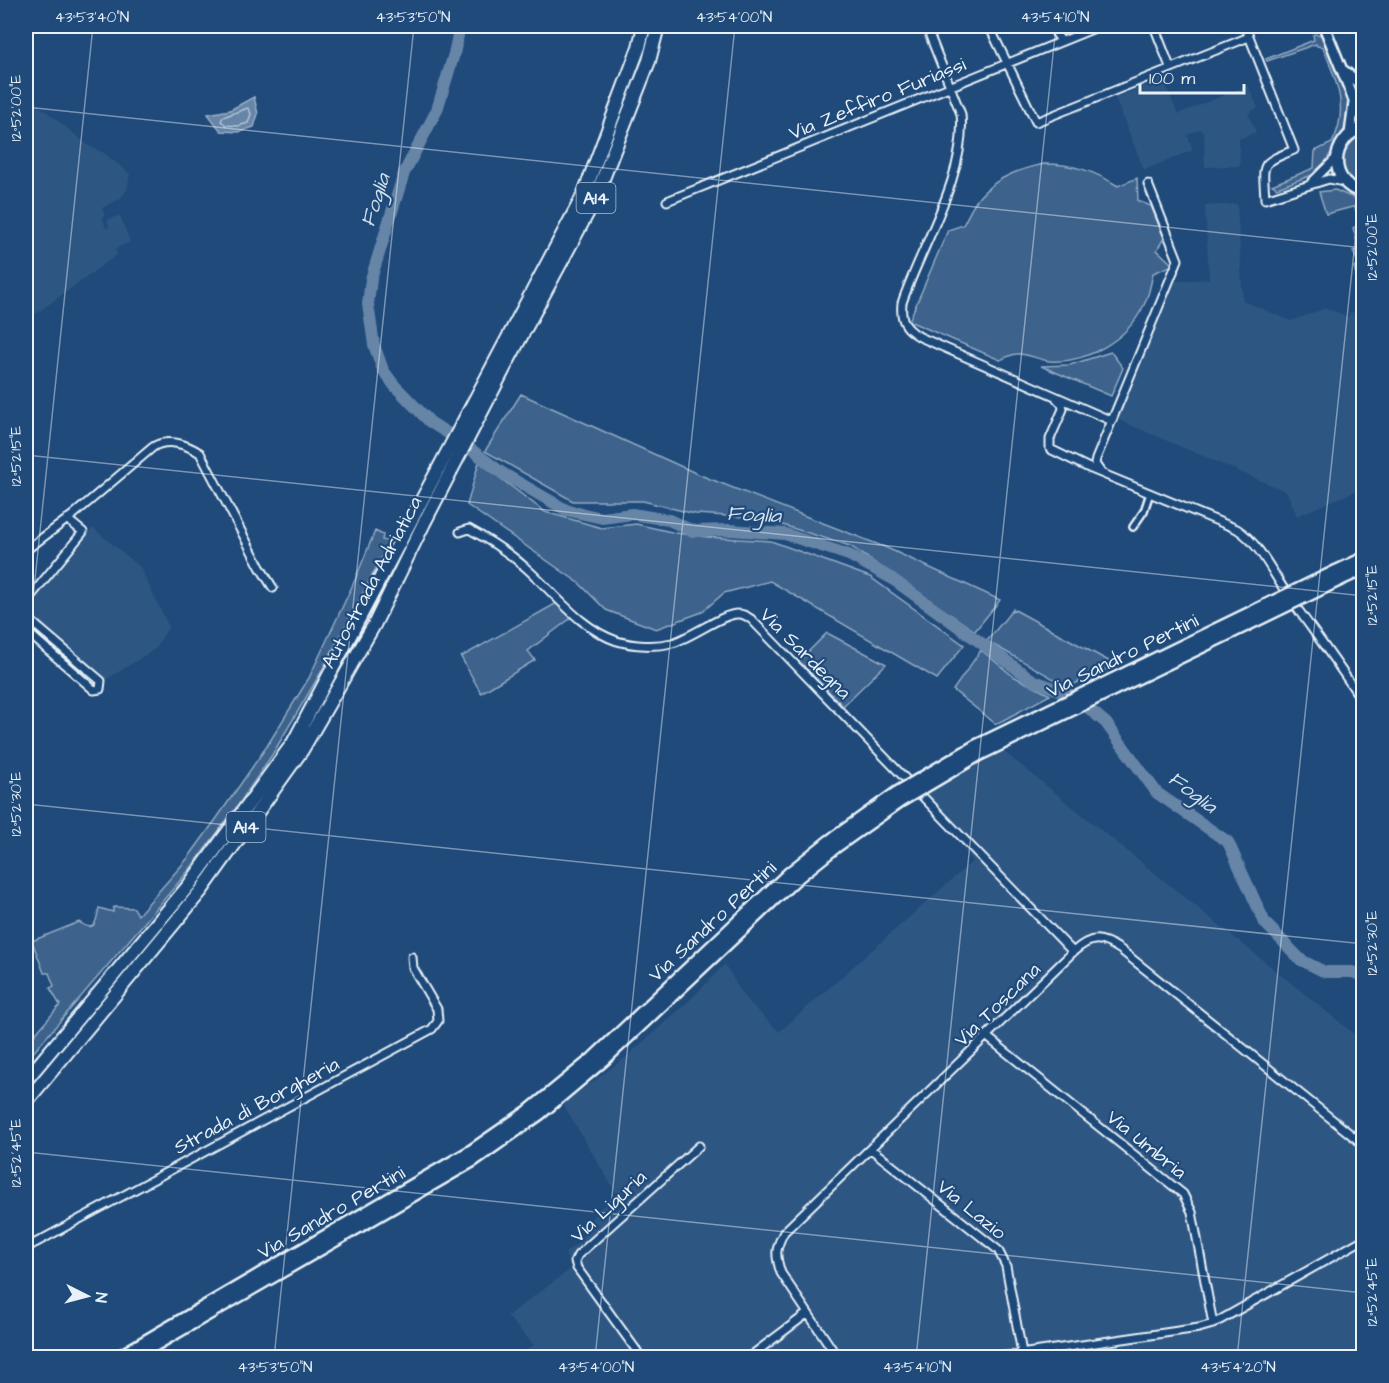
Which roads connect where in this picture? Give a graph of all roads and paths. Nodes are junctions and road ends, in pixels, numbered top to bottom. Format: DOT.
graph roads {
  1 [pos="644,26"];
  2 [pos="658,26"];
  3 [pos="926,26"];
  4 [pos="989,26"];
  5 [pos="1051,26"];
  6 [pos="1100,26"];
  7 [pos="1154,26"];
  8 [pos="1245,26"];
  9 [pos="1324,26"];
  10 [pos="1249,37"];
  11 [pos="1061,41"];
  12 [pos="1007,63"];
  13 [pos="1340,67"];
  14 [pos="1170,68"];
  15 [pos="951,86"];
  16 [pos="1364,87"];
  17 [pos="1354,100"];
  18 [pos="1364,115"];
  19 [pos="1364,128"];
  20 [pos="1350,134"];
  21 [pos="1337,157"];
  22 [pos="1345,183"];
  23 [pos="1148,184"];
  24 [pos="1308,185"];
  25 [pos="1362,195"];
  26 [pos="667,201"];
  27 [pos="504,356"];
  28 [pos="1055,397"];
  29 [pos="1112,421"];
  30 [pos="1102,473"];
  31 [pos="1150,493"];
  32 [pos="67,519"];
  33 [pos="419,521"];
  34 [pos="1133,527"];
  35 [pos="460,532"];
  36 [pos="26,550"];
  37 [pos="1364,558"];
  38 [pos="1364,569"];
  39 [pos="1338,576"];
  40 [pos="273,588"];
  41 [pos="26,602"];
  42 [pos="26,617"];
  43 [pos="26,631"];
  44 [pos="1364,704"];
  45 [pos="899,797"];
  46 [pos="1074,952"];
  47 [pos="412,957"];
  48 [pos="986,1036"];
  49 [pos="26,1080"];
  50 [pos="26,1102"];
  51 [pos="1364,1145"];
  52 [pos="699,1146"];
  53 [pos="871,1149"];
  54 [pos="1364,1239"];
  55 [pos="26,1248"];
  56 [pos="808,1313"];
  57 [pos="1213,1324"];
  58 [pos="1022,1353"];
  59 [pos="757,1355"];
  60 [pos="116,1358"];
  61 [pos="133,1358"];
  62 [pos="642,1358"];
  63 [pos="748,1358"];
  64 [pos="838,1358"];
  65 [pos="992,1358"];
  1 -- 27 [label="highway, Autostrada Adriatica / A14"];
  2 -- 27 [label="highway, Autostrada Adriatica / A14"];
  3 -- 15 [label="street"];
  4 -- 12 [label="street"];
  5 -- 11 [label="street"];
  6 -- 11 [label="street, Via Zeffiro Furiassi"];
  7 -- 14 [label="street"];
  8 -- 10 [label="street"];
  9 -- 13 [label="street"];
  10 -- 14 [label="street"];
  10 -- 24 [label="street"];
  11 -- 12 [label="street, Via Zeffiro Furiassi"];
  12 -- 14 [label="street"];
  12 -- 15 [label="street, Via Zeffiro Furiassi"];
  13 -- 16 [label="street"];
  13 -- 17 [label="street"];
  15 -- 26 [label="street, Via Zeffiro Furiassi"];
  15 -- 28 [label="street"];
  17 -- 18 [label="street"];
  17 -- 20 [label="street"];
  19 -- 20 [label="main road"];
  20 -- 21 [label="main road"];
  21 -- 22 [label="main road"];
  21 -- 24 [label="street"];
  22 -- 24 [label="street"];
  22 -- 25 [label="main road"];
  23 -- 29 [label="street"];
  27 -- 33 [label="highway, Autostrada Adriatica / A14"];
  28 -- 29 [label="street"];
  28 -- 30 [label="street"];
  29 -- 30 [label="street"];
  30 -- 31 [label="street"];
  31 -- 34 [label="street"];
  31 -- 44 [label="street"];
  32 -- 36 [label="street"];
  32 -- 40 [label="street"];
  32 -- 41 [label="street"];
  33 -- 49 [label="highway, Autostrada Adriatica / A14"];
  33 -- 50 [label="highway, Autostrada Adriatica / A14"];
  35 -- 46 [label="street, Via Sardegna"];
  37 -- 39 [label="main road, Via Sandro Pertini"];
  38 -- 39 [label="main road, Via Sandro Pertini"];
  39 -- 45 [label="main road, Via Sandro Pertini, bridge"];
  42 -- 43 [label="street"];
  45 -- 60 [label="main road, Via Sandro Pertini"];
  45 -- 61 [label="main road, Via Sandro Pertini"];
  46 -- 48 [label="street, Via Toscana"];
  46 -- 51 [label="street, Via Toscana"];
  47 -- 55 [label="street, Strada di Borgheria"];
  48 -- 53 [label="street, Via Toscana"];
  48 -- 57 [label="street, Via Umbria"];
  52 -- 62 [label="street, Via Liguria"];
  53 -- 56 [label="street, Via Toscana"];
  53 -- 58 [label="street, Via Lazio"];
  54 -- 57 [label="street"];
  56 -- 59 [label="street"];
  56 -- 64 [label="street, Via Toscana"];
  57 -- 58 [label="street"];
  58 -- 65 [label="street"];
  59 -- 63 [label="street"];
}
